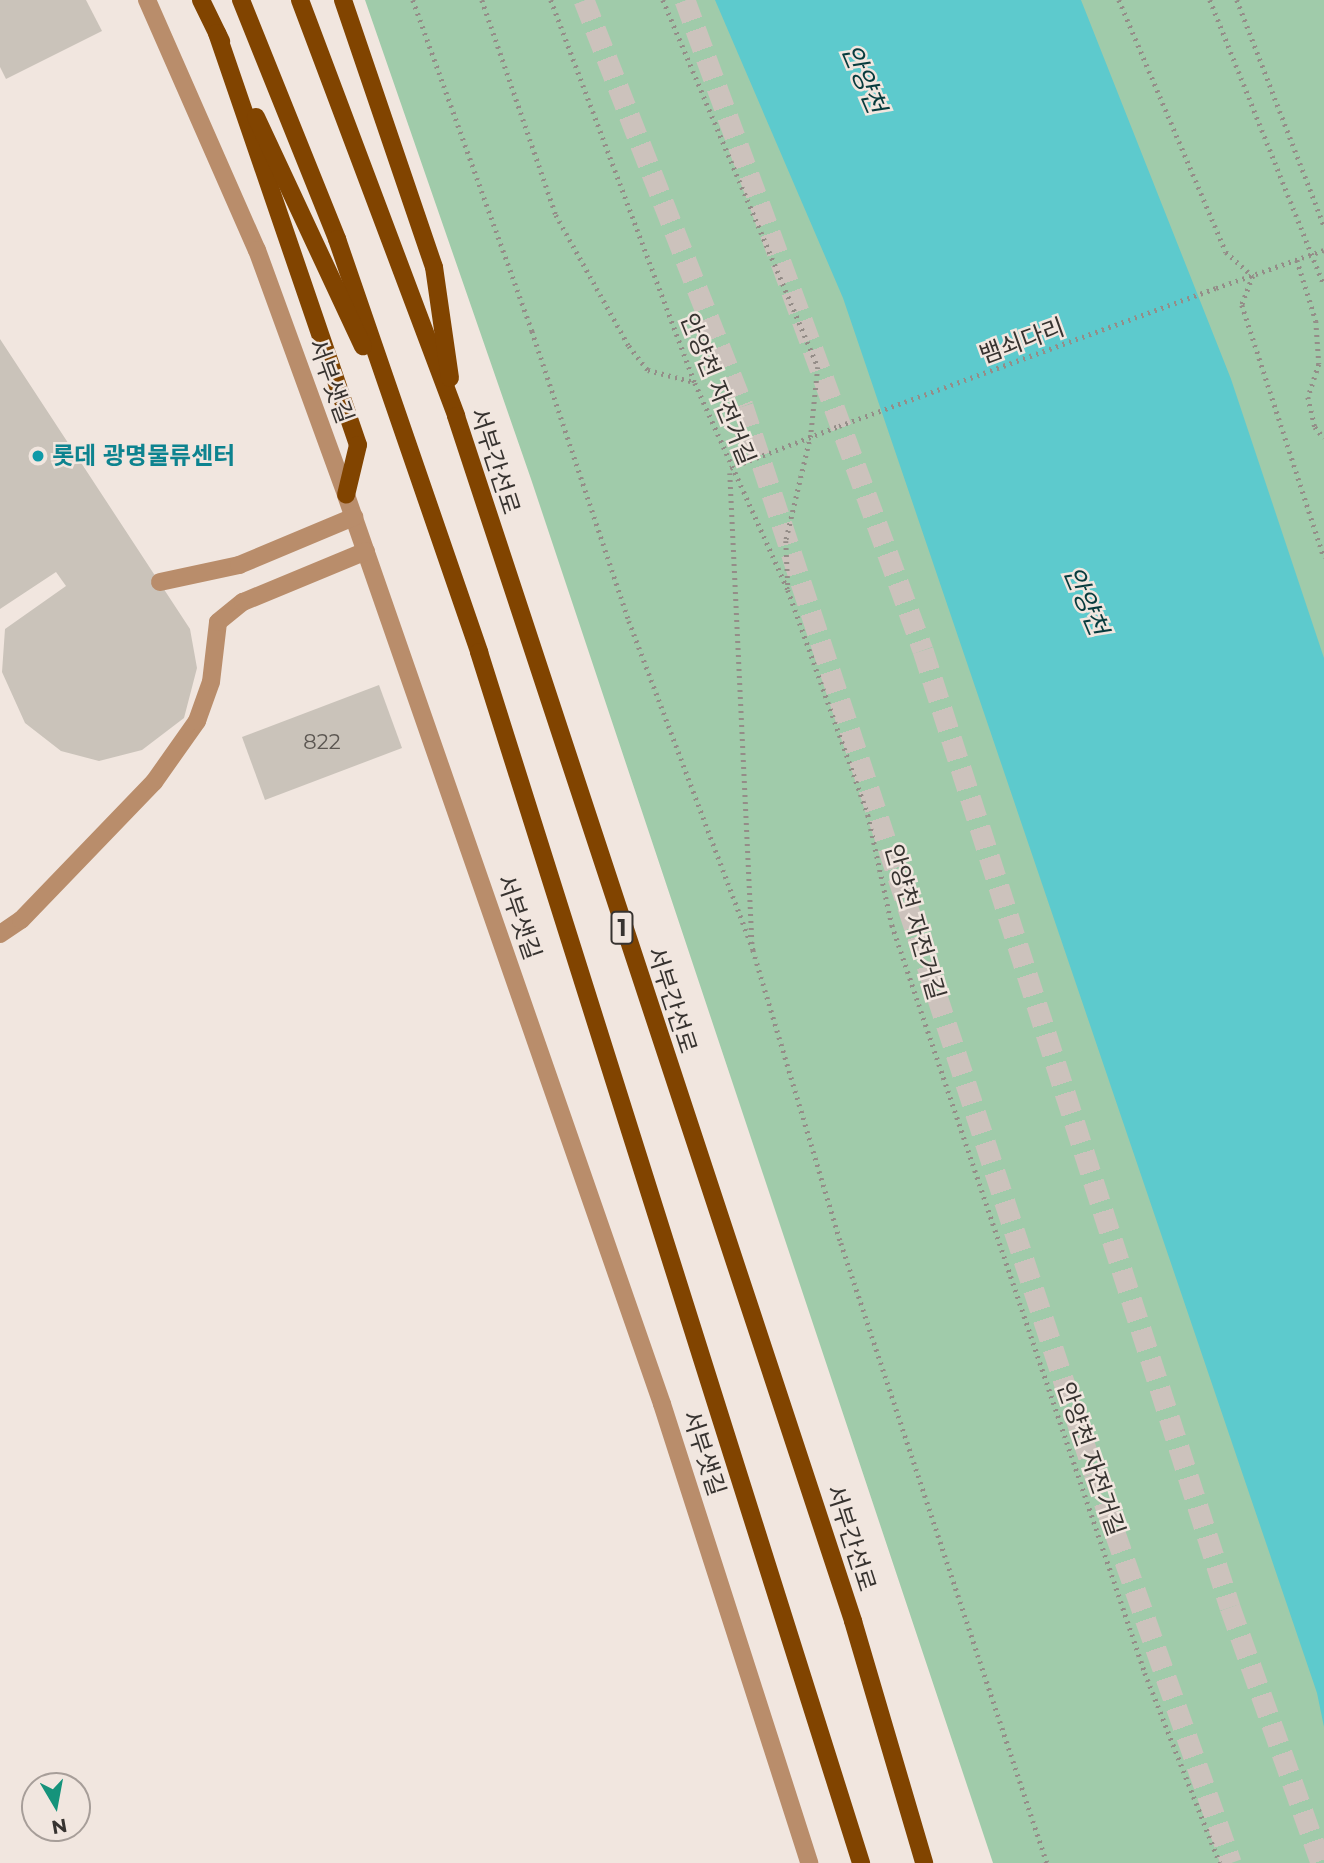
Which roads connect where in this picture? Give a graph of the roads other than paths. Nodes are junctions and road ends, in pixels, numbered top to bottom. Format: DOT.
graph roads {
  1 [pos="147,0"];
  2 [pos="201,0"];
  3 [pos="241,0"];
  4 [pos="300,0"];
  5 [pos="343,0"];
  6 [pos="217,33"];
  7 [pos="456,416"];
  8 [pos="401,428"];
  9 [pos="346,495"];
  10 [pos="354,517"];
  11 [pos="366,551"];
  12 [pos="160,582"];
  13 [pos="0,934"];
  14 [pos="809,1863"];
  15 [pos="861,1863"];
  16 [pos="924,1863"];
  1 -- 9 [label="street, 서부샛길"];
  2 -- 6 [label="main road"];
  3 -- 8 [label="main road, 1"];
  4 -- 7 [label="main road, 서부간선로 / 1"];
  5 -- 7 [label="main road"];
  6 -- 8 [label="main road"];
  6 -- 9 [label="main road"];
  7 -- 16 [label="main road, 서부간선로 / 1"];
  8 -- 15 [label="main road, 1"];
  9 -- 10 [label="street, 서부샛길"];
  10 -- 11 [label="street, 서부샛길"];
  10 -- 12 [label="street"];
  11 -- 13 [label="street"];
  11 -- 14 [label="street, 서부샛길"];
}
